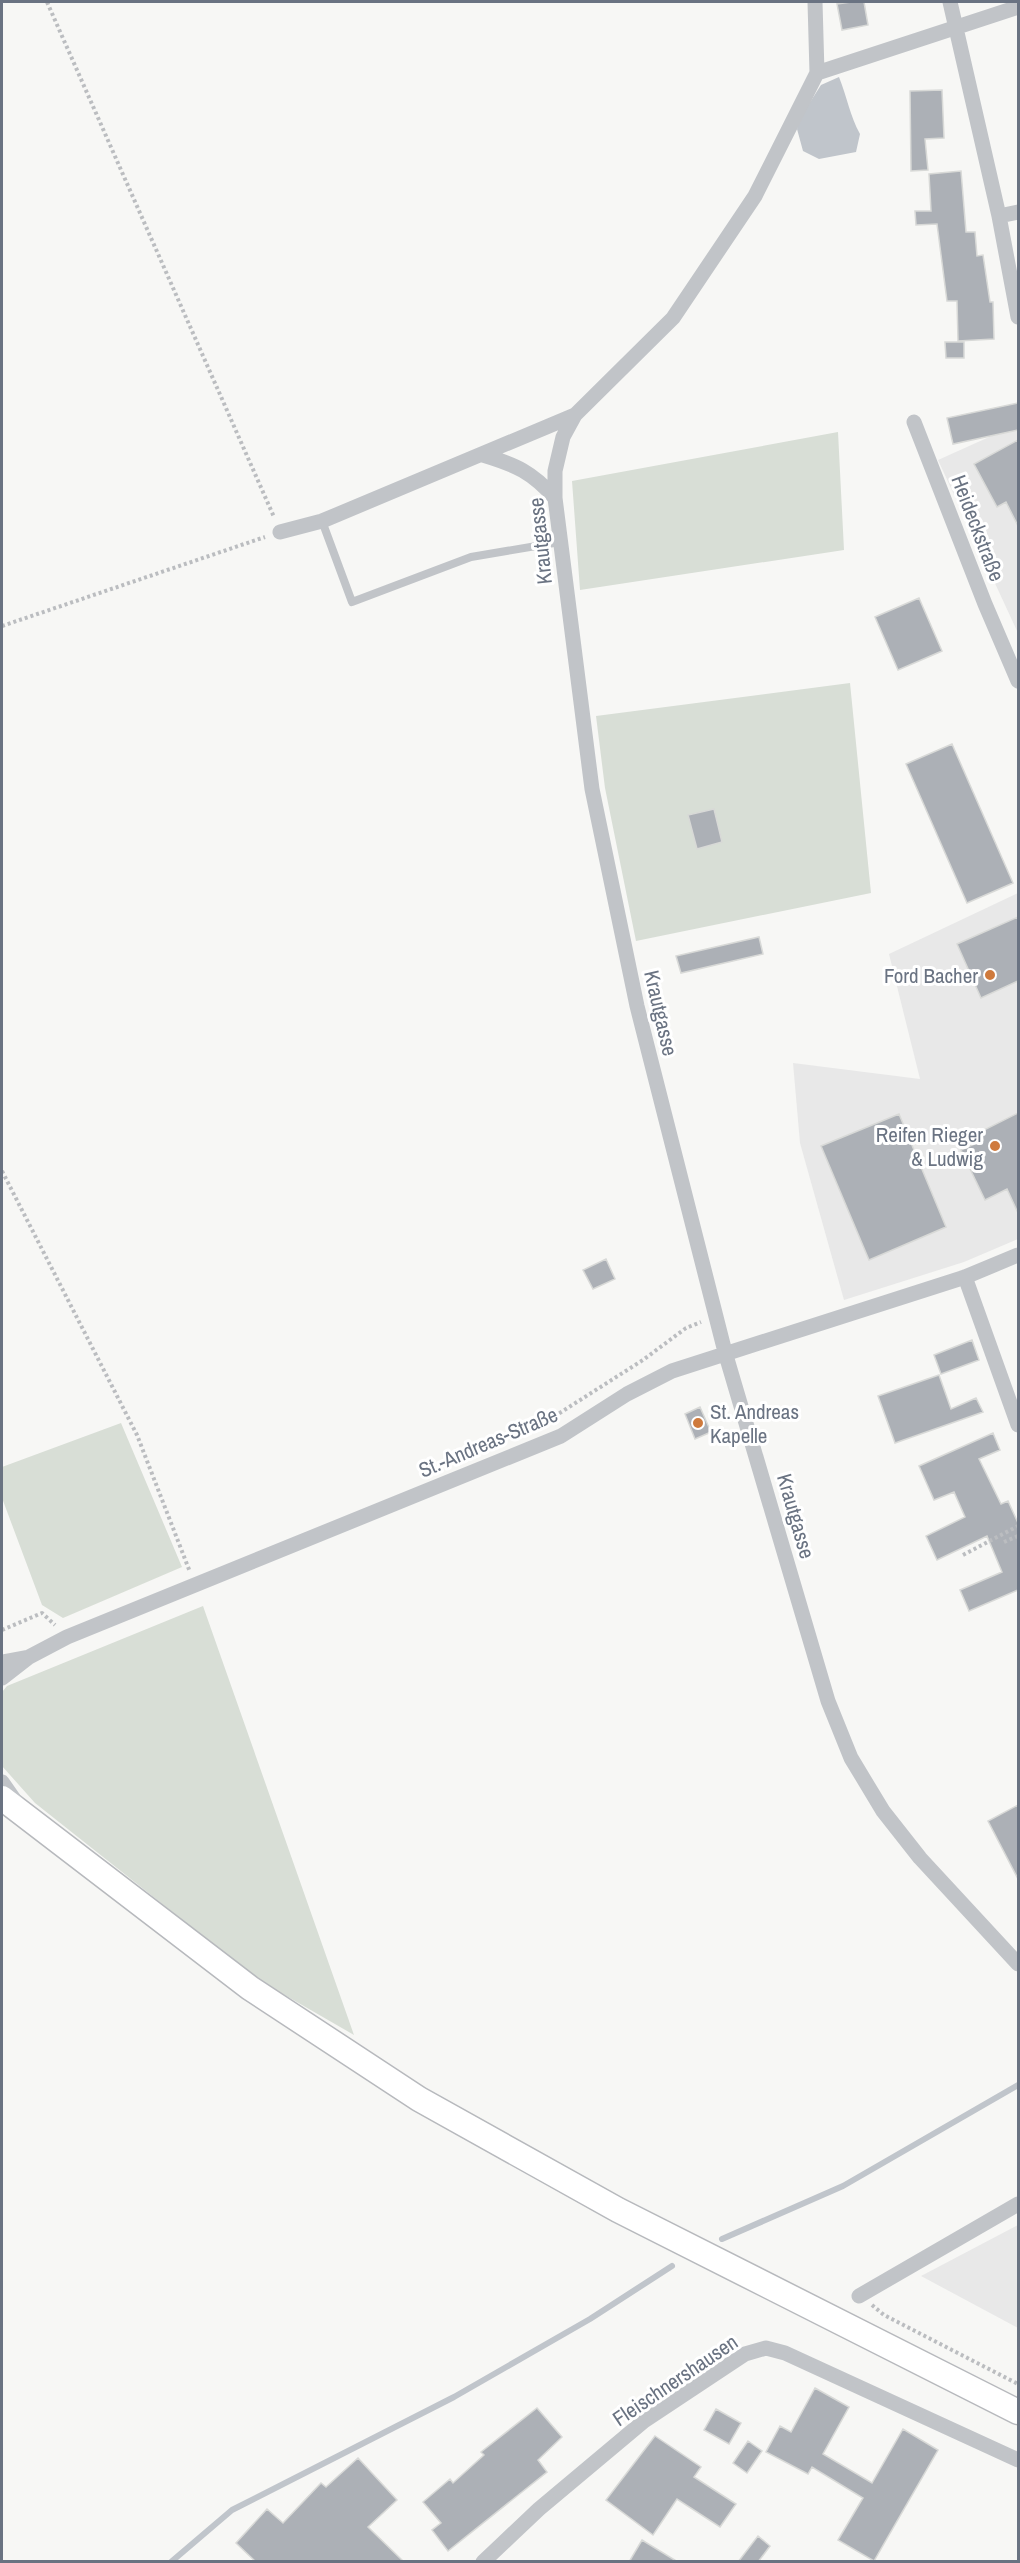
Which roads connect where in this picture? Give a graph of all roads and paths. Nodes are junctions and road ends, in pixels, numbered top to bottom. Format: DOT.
graph roads {
  1 [pos="46,2"];
  2 [pos="815,2"];
  3 [pos="950,2"];
  4 [pos="1018,7"];
  5 [pos="957,26"];
  6 [pos="817,73"];
  7 [pos="1018,212"];
  8 [pos="999,216"];
  9 [pos="1018,317"];
  10 [pos="575,415"];
  11 [pos="914,422"];
  12 [pos="483,455"];
  13 [pos="555,498"];
  14 [pos="321,521"];
  15 [pos="280,532"];
  16 [pos="560,542"];
  17 [pos="2,626"];
  18 [pos="1018,681"];
  19 [pos="2,1171"];
  20 [pos="1018,1255"];
  21 [pos="965,1277"];
  22 [pos="716,1315"];
  23 [pos="725,1352"];
  24 [pos="1018,1425"];
  25 [pos="533,1428"];
  26 [pos="1018,1526"];
  27 [pos="1018,1536"];
  28 [pos="1004,1542"];
  29 [pos="963,1555"];
  30 [pos="200,1564"];
  31 [pos="189,1569"];
  32 [pos="179,1573"];
  33 [pos="195,1585"];
  34 [pos="64,1620"];
  35 [pos="54,1624"];
  36 [pos="2,1630"];
  37 [pos="67,1637"];
  38 [pos="29,1657"];
  39 [pos="2,1662"];
  40 [pos="2,1678"];
  41 [pos="2,1782"];
  42 [pos="2,1798"];
  43 [pos="28,1820"];
  44 [pos="1018,1964"];
  45 [pos="1018,2204"];
  46 [pos="860,2296"];
  47 [pos="1018,2384"];
  48 [pos="1018,2412"];
  49 [pos="1018,2460"];
  50 [pos="483,2562"];
  1 -- 15 [label="path"];
  2 -- 6 [label="street"];
  3 -- 5 [label="street"];
  4 -- 5 [label="street"];
  5 -- 6 [label="street"];
  5 -- 8 [label="street"];
  6 -- 10 [label="street, Krautgasse"];
  7 -- 8 [label="street"];
  8 -- 9 [label="street"];
  10 -- 12 [label="street"];
  10 -- 13 [label="street, Krautgasse"];
  11 -- 18 [label="street, Heideckstraße"];
  12 -- 13 [label="street"];
  12 -- 14 [label="street"];
  13 -- 16 [label="street, Krautgasse"];
  14 -- 15 [label="street"];
  14 -- 16 [label="lane"];
  15 -- 17 [label="path"];
  16 -- 22 [label="street, Krautgasse"];
  19 -- 31 [label="path"];
  20 -- 21 [label="street, St.-Andreas-Straße"];
  21 -- 23 [label="street, St.-Andreas-Straße"];
  21 -- 24 [label="street"];
  22 -- 23 [label="street, Krautgasse"];
  22 -- 25 [label="path"];
  23 -- 33 [label="street, St.-Andreas-Straße"];
  23 -- 44 [label="street, Krautgasse"];
  26 -- 29 [label="path"];
  27 -- 28 [label="path"];
  30 -- 31 [label="path"];
  31 -- 32 [label="path"];
  31 -- 33 [label="path"];
  33 -- 37 [label="street, St.-Andreas-Straße"];
  34 -- 35 [label="path"];
  35 -- 36 [label="path"];
  35 -- 37 [label="path"];
  37 -- 38 [label="street, St.-Andreas-Straße"];
  38 -- 39 [label="street"];
  38 -- 40 [label="street"];
  41 -- 43 [label="street"];
  42 -- 43 [label="main road"];
  43 -- 48 [label="main road"];
  45 -- 46 [label="street"];
  46 -- 47 [label="path"];
  49 -- 50 [label="street, Fleischnershausen"];
}
